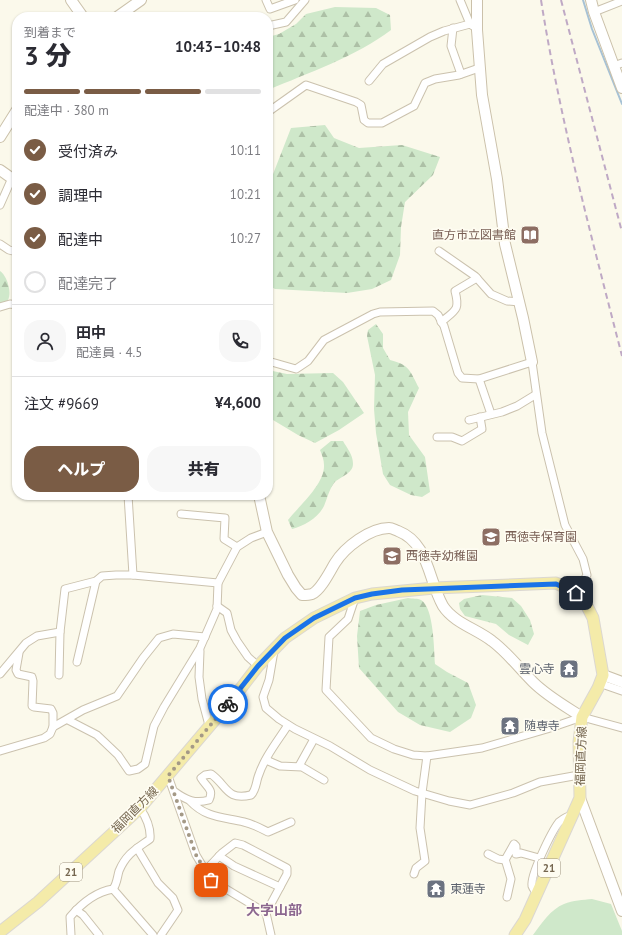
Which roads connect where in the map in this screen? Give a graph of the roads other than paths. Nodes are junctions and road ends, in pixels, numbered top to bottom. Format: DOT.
graph roads {
  1 [pos="71,0"];
  2 [pos="141,0"];
  3 [pos="266,0"];
  4 [pos="294,0"];
  5 [pos="305,0"];
  6 [pos="460,0"];
  7 [pos="477,0"];
  8 [pos="592,0"];
  9 [pos="622,1"];
  10 [pos="79,12"];
  11 [pos="124,12"];
  12 [pos="594,12"];
  13 [pos="273,25"];
  14 [pos="473,27"];
  15 [pos="454,28"];
  16 [pos="618,64"];
  17 [pos="479,68"];
  18 [pos="461,74"];
  19 [pos="369,82"];
  20 [pos="622,88"];
  21 [pos="273,108"];
  22 [pos="12,118"];
  23 [pos="0,137"];
  24 [pos="0,170"];
  25 [pos="12,178"];
  26 [pos="12,185"];
  27 [pos="0,205"];
  28 [pos="0,244"];
  29 [pos="12,251"];
  30 [pos="439,251"];
  31 [pos="477,278"];
  32 [pos="520,302"];
  33 [pos="12,304"];
  34 [pos="0,307"];
  35 [pos="442,322"];
  36 [pos="532,362"];
  37 [pos="273,363"];
  38 [pos="479,379"];
  39 [pos="535,394"];
  40 [pos="491,414"];
  41 [pos="480,417"];
  42 [pos="469,420"];
  43 [pos="437,437"];
  44 [pos="128,500"];
  45 [pos="259,500"];
  46 [pos="181,514"];
  47 [pos="267,532"];
  48 [pos="237,547"];
  49 [pos="133,576"];
  50 [pos="96,581"];
  51 [pos="218,583"];
  52 [pos="434,588"];
  53 [pos="576,593"];
  54 [pos="355,598"];
  55 [pos="217,606"];
  56 [pos="60,632"];
  57 [pos="205,636"];
  58 [pos="200,648"];
  59 [pos="274,649"];
  60 [pos="19,653"];
  61 [pos="77,662"];
  62 [pos="258,666"];
  63 [pos="0,674"];
  64 [pos="59,675"];
  65 [pos="601,679"];
  66 [pos="622,682"];
  67 [pos="622,691"];
  68 [pos="582,716"];
  69 [pos="68,720"];
  70 [pos="209,725"];
  71 [pos="288,725"];
  72 [pos="53,727"];
  73 [pos="622,728"];
  74 [pos="314,739"];
  75 [pos="0,751"];
  76 [pos="427,756"];
  77 [pos="266,760"];
  78 [pos="299,766"];
  79 [pos="579,775"];
  80 [pos="168,776"];
  81 [pos="324,780"];
  82 [pos="175,792"];
  83 [pos="422,793"];
  84 [pos="580,798"];
  85 [pos="190,801"];
  86 [pos="140,808"];
  87 [pos="573,815"];
  88 [pos="291,822"];
  89 [pos="137,848"];
  90 [pos="488,854"];
  91 [pos="219,856"];
  92 [pos="539,858"];
  93 [pos="505,859"];
  94 [pos="205,871"];
  95 [pos="414,874"];
  96 [pos="280,887"];
  97 [pos="112,890"];
  98 [pos="537,894"];
  99 [pos="507,896"];
  100 [pos="76,910"];
  101 [pos="622,911"];
  102 [pos="266,913"];
  103 [pos="0,932"];
  104 [pos="72,935"];
  105 [pos="99,935"];
  106 [pos="153,935"];
  107 [pos="161,935"];
  108 [pos="271,935"];
  109 [pos="516,935"];
  1 -- 10 [label="street"];
  2 -- 11 [label="street"];
  3 -- 4 [label="street"];
  5 -- 13 [label="street"];
  6 -- 14 [label="street"];
  7 -- 14 [label="street"];
  8 -- 12 [label="street"];
  9 -- 12 [label="street"];
  12 -- 16 [label="street"];
  14 -- 15 [label="street"];
  14 -- 17 [label="street"];
  15 -- 18 [label="street"];
  15 -- 19 [label="street"];
  16 -- 20 [label="street"];
  17 -- 18 [label="street"];
  17 -- 32 [label="street"];
  18 -- 21 [label="street"];
  22 -- 23 [label="street"];
  24 -- 25 [label="street"];
  26 -- 27 [label="street"];
  28 -- 29 [label="street"];
  30 -- 31 [label="street"];
  31 -- 32 [label="street"];
  31 -- 35 [label="street"];
  32 -- 36 [label="street"];
  33 -- 34 [label="street"];
  35 -- 37 [label="street"];
  35 -- 38 [label="street"];
  36 -- 38 [label="street"];
  36 -- 39 [label="street"];
  38 -- 40 [label="street"];
  39 -- 40 [label="street"];
  39 -- 53 [label="street"];
  40 -- 41 [label="street"];
  41 -- 42 [label="street"];
  41 -- 43 [label="street"];
  44 -- 49 [label="street"];
  45 -- 47 [label="street"];
  46 -- 48 [label="street"];
  47 -- 48 [label="street"];
  47 -- 52 [label="street"];
  48 -- 51 [label="street"];
  49 -- 50 [label="street"];
  49 -- 51 [label="street"];
  50 -- 56 [label="street"];
  50 -- 61 [label="street"];
  51 -- 55 [label="street"];
  52 -- 53 [label="main road, 福岡直方線 / 21"];
  52 -- 54 [label="main road, 福岡直方線 / 21"];
  52 -- 68 [label="street"];
  53 -- 65 [label="main road, 福岡直方線 / 21"];
  54 -- 59 [label="main road, 福岡直方線 / 21"];
  54 -- 76 [label="street"];
  55 -- 57 [label="street"];
  55 -- 62 [label="street"];
  56 -- 60 [label="street"];
  56 -- 64 [label="street"];
  57 -- 58 [label="street"];
  57 -- 69 [label="street"];
  58 -- 69 [label="street"];
  58 -- 70 [label="street"];
  59 -- 62 [label="main road, 福岡直方線 / 21"];
  59 -- 71 [label="street"];
  60 -- 63 [label="street"];
  60 -- 72 [label="street"];
  62 -- 70 [label="main road, 福岡直方線 / 21"];
  65 -- 66 [label="street"];
  65 -- 67 [label="street"];
  65 -- 68 [label="main road, 福岡直方線 / 21"];
  68 -- 73 [label="street"];
  68 -- 76 [label="street"];
  68 -- 79 [label="main road, 福岡直方線 / 21"];
  69 -- 72 [label="street"];
  70 -- 80 [label="main road, 福岡直方線 / 21"];
  71 -- 74 [label="street"];
  71 -- 77 [label="street"];
  72 -- 75 [label="street"];
  74 -- 78 [label="street"];
  74 -- 83 [label="street"];
  76 -- 83 [label="street"];
  77 -- 78 [label="street"];
  77 -- 85 [label="street"];
  78 -- 81 [label="street"];
  79 -- 83 [label="street"];
  79 -- 84 [label="main road, 福岡直方線 / 21"];
  80 -- 82 [label="street"];
  80 -- 86 [label="main road, 福岡直方線 / 21"];
  82 -- 85 [label="street"];
  82 -- 94 [label="street"];
  83 -- 95 [label="street"];
  84 -- 87 [label="main road, 福岡直方線 / 21"];
  84 -- 101 [label="street"];
  85 -- 88 [label="street"];
  86 -- 89 [label="street"];
  86 -- 103 [label="main road, 福岡直方線 / 21"];
  87 -- 92 [label="street"];
  87 -- 98 [label="main road, 福岡直方線 / 21"];
  89 -- 97 [label="street"];
  89 -- 107 [label="street"];
  90 -- 93 [label="street"];
  91 -- 94 [label="street"];
  91 -- 96 [label="street"];
  91 -- 96 [label="street"];
  92 -- 93 [label="street"];
  92 -- 98 [label="street"];
  93 -- 99 [label="street"];
  94 -- 102 [label="street"];
  96 -- 102 [label="street"];
  97 -- 100 [label="street"];
  97 -- 106 [label="street"];
  98 -- 109 [label="main road, 福岡直方線 / 21"];
  100 -- 104 [label="street"];
  100 -- 105 [label="street"];
  102 -- 108 [label="street"];
}
